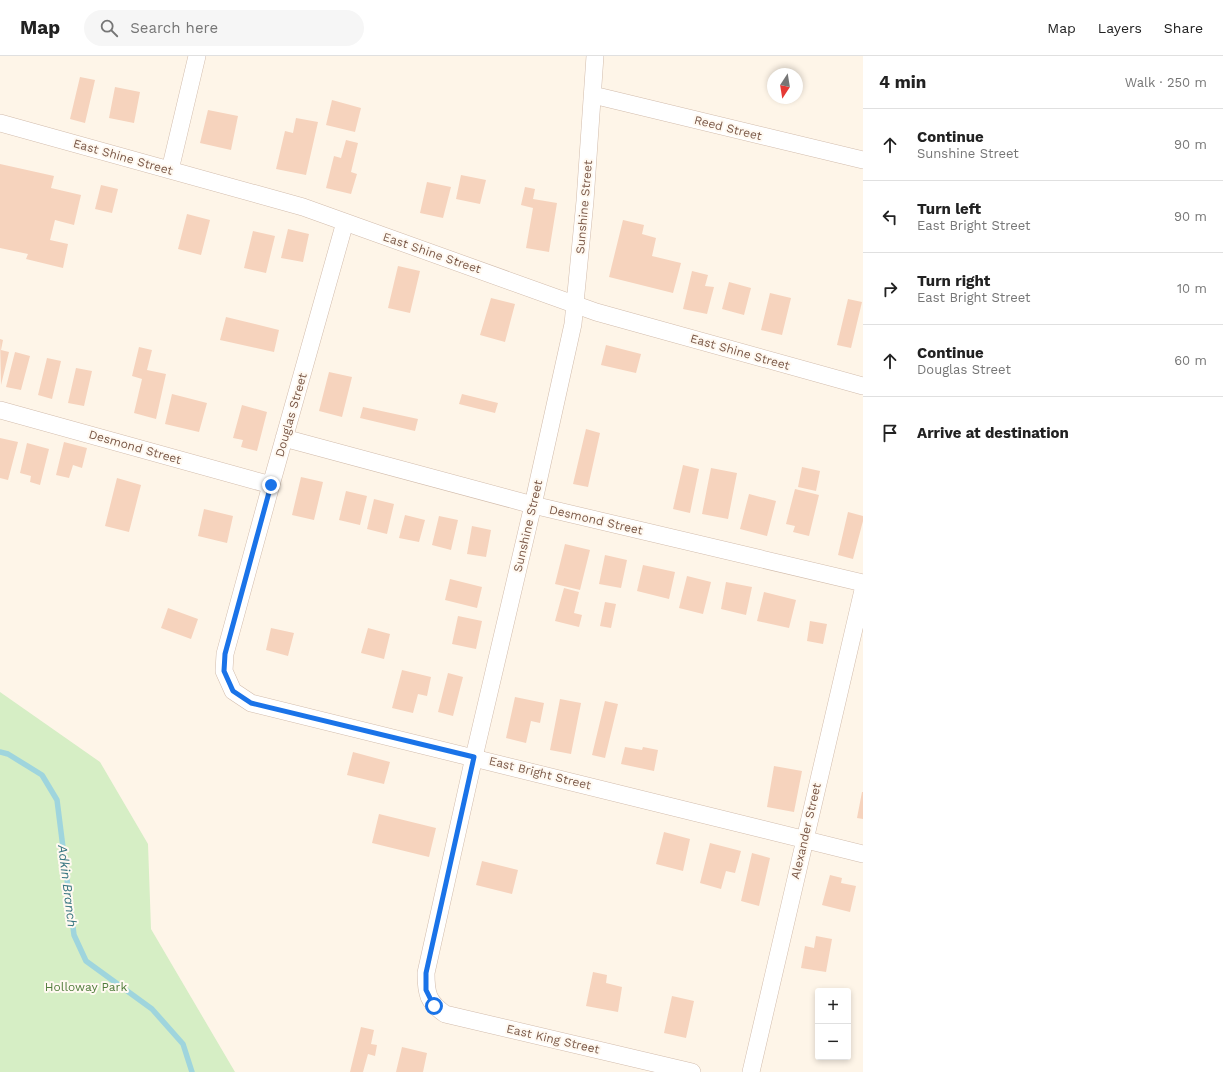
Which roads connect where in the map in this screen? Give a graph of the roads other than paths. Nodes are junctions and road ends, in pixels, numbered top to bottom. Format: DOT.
graph roads {
  1 [pos="197,56"];
  2 [pos="595,56"];
  3 [pos="592,95"];
  4 [pos="0,123"];
  5 [pos="863,160"];
  6 [pos="170,170"];
  7 [pos="345,222"];
  8 [pos="575,303"];
  9 [pos="863,386"];
  10 [pos="0,410"];
  11 [pos="284,438"];
  12 [pos="271,485"];
  13 [pos="533,505"];
  14 [pos="863,583"];
  15 [pos="863,590"];
  16 [pos="225,654"];
  17 [pos="474,757"];
  18 [pos="804,840"];
  19 [pos="863,854"];
  20 [pos="426,990"];
  21 [pos="692,1072"];
  22 [pos="752,1072"];
  1 -- 6 [label="street"];
  2 -- 3 [label="street, Sunshine Street"];
  3 -- 5 [label="street, Reed Street"];
  3 -- 8 [label="street, Sunshine Street"];
  4 -- 6 [label="street, East Shine Street"];
  6 -- 7 [label="street, East Shine Street"];
  7 -- 8 [label="street, East Shine Street"];
  7 -- 11 [label="street, Douglas Street"];
  8 -- 9 [label="street, East Shine Street"];
  8 -- 13 [label="street, Sunshine Street"];
  10 -- 12 [label="street, Desmond Street"];
  11 -- 12 [label="street, Douglas Street"];
  11 -- 13 [label="street, Desmond Street"];
  12 -- 16 [label="street, Douglas Street"];
  13 -- 14 [label="street, Desmond Street"];
  13 -- 17 [label="street, Sunshine Street"];
  15 -- 18 [label="street, Alexander Street"];
  16 -- 17 [label="street, East Bright Street"];
  17 -- 18 [label="street, East Bright Street"];
  17 -- 20 [label="street, Sunshine Street"];
  18 -- 19 [label="street, East Bright Street"];
  18 -- 22 [label="street, Alexander Street"];
  20 -- 21 [label="street, East King Street"];
}
